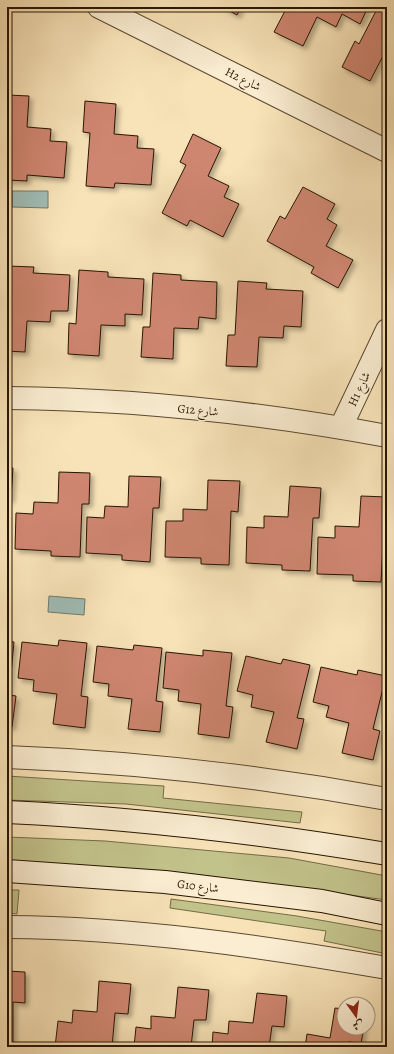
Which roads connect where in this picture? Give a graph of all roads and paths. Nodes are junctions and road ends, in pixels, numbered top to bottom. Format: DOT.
graph roads {
  1 [pos="99,7"];
  2 [pos="387,151"];
  3 [pos="387,330"];
  4 [pos="7,398"];
  5 [pos="341,427"];
  6 [pos="387,436"];
  7 [pos="7,757"];
  8 [pos="387,799"];
  9 [pos="7,812"];
  10 [pos="387,854"];
  11 [pos="7,871"];
  12 [pos="387,914"];
  13 [pos="7,927"];
  14 [pos="387,968"];
  1 -- 2 [label="street, H2 شارع"];
  3 -- 5 [label="street, H1 شارع"];
  4 -- 5 [label="street, G12 شارع"];
  5 -- 6 [label="street, G12 شارع"];
  7 -- 8 [label="street"];
  9 -- 10 [label="street"];
  11 -- 12 [label="street, G10 شارع"];
  13 -- 14 [label="street"];
}
